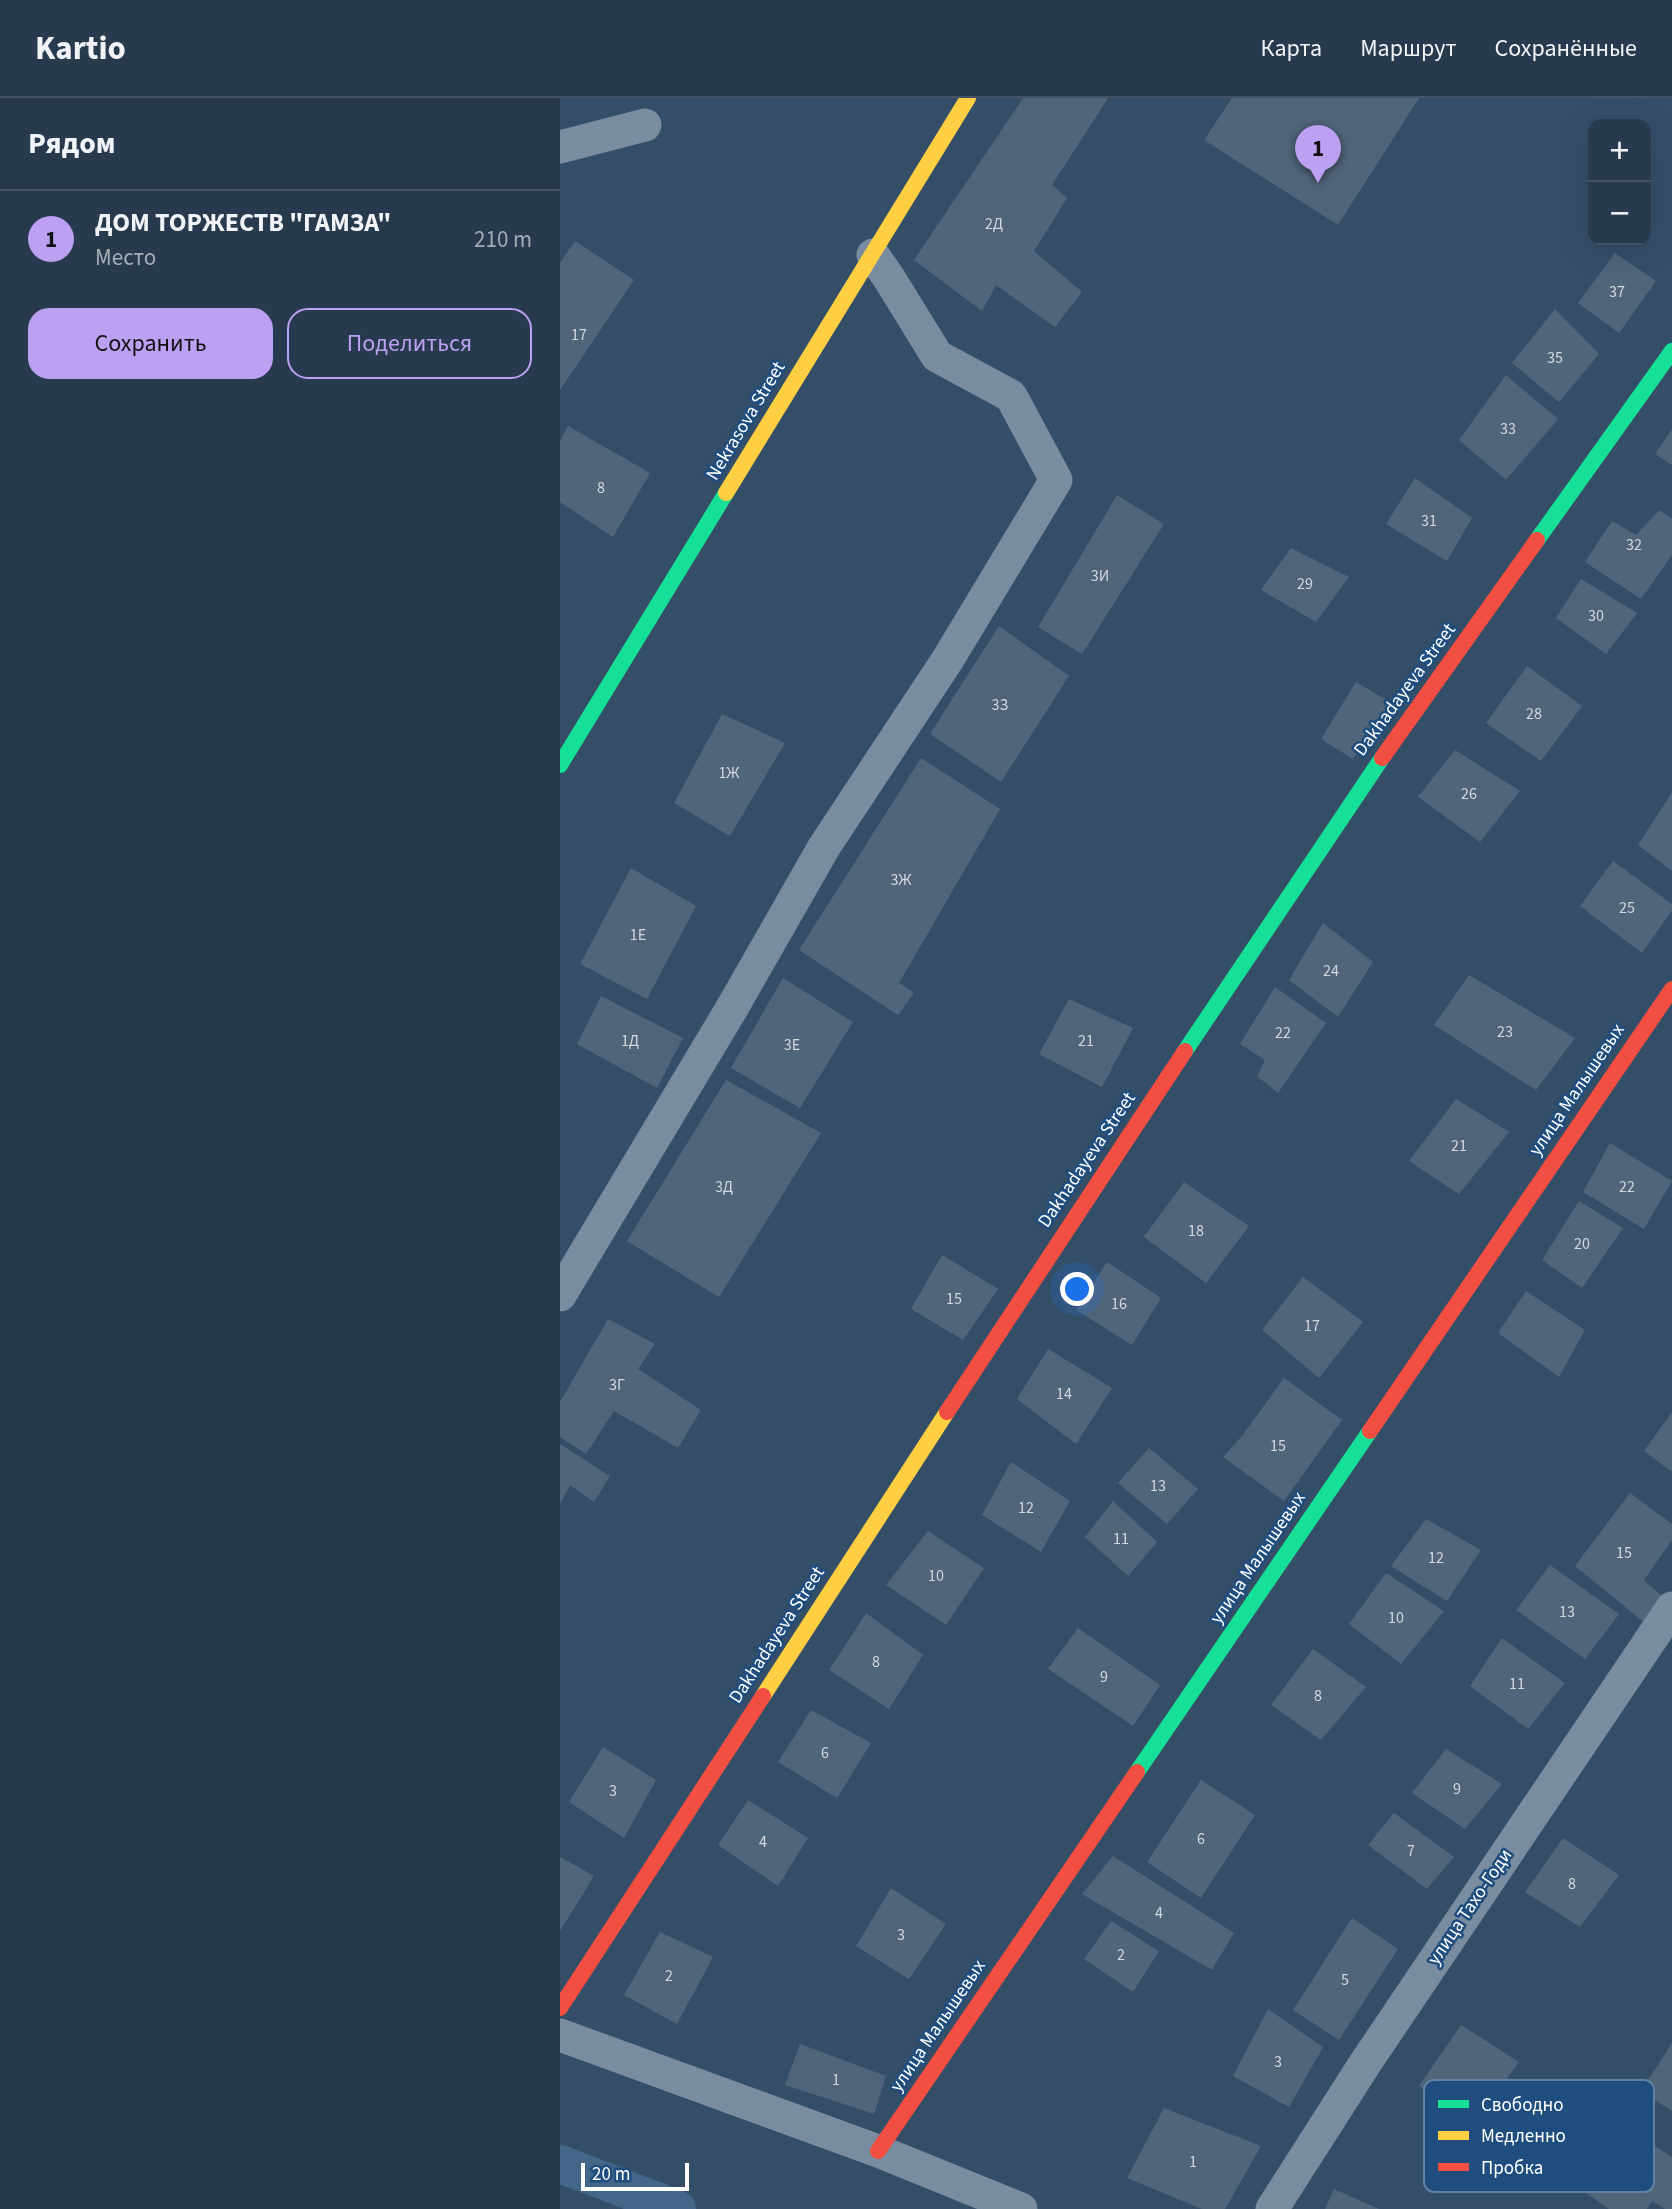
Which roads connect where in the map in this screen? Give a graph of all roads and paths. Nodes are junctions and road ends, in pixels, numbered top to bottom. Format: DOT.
graph roads {
  1 [pos="968,98"];
  2 [pos="645,125"];
  3 [pos="560,147"];
  4 [pos="873,255"];
  5 [pos="1672,351"];
  6 [pos="560,765"];
  7 [pos="1672,989"];
  8 [pos="560,1295"];
  9 [pos="1672,1608"];
  10 [pos="560,2008"];
  11 [pos="560,2035"];
  12 [pos="878,2151"];
  13 [pos="1021,2209"];
  14 [pos="1272,2209"];
  1 -- 4 [label="street, Nekrasova Street"];
  2 -- 3 [label="street"];
  4 -- 6 [label="street, Nekrasova Street"];
  4 -- 8 [label="street"];
  5 -- 10 [label="street, Dakhadayeva Street"];
  7 -- 12 [label="street, улица Малышевых"];
  9 -- 14 [label="street, улица Тахо-Годи"];
  11 -- 12 [label="street"];
  12 -- 13 [label="street"];
}
